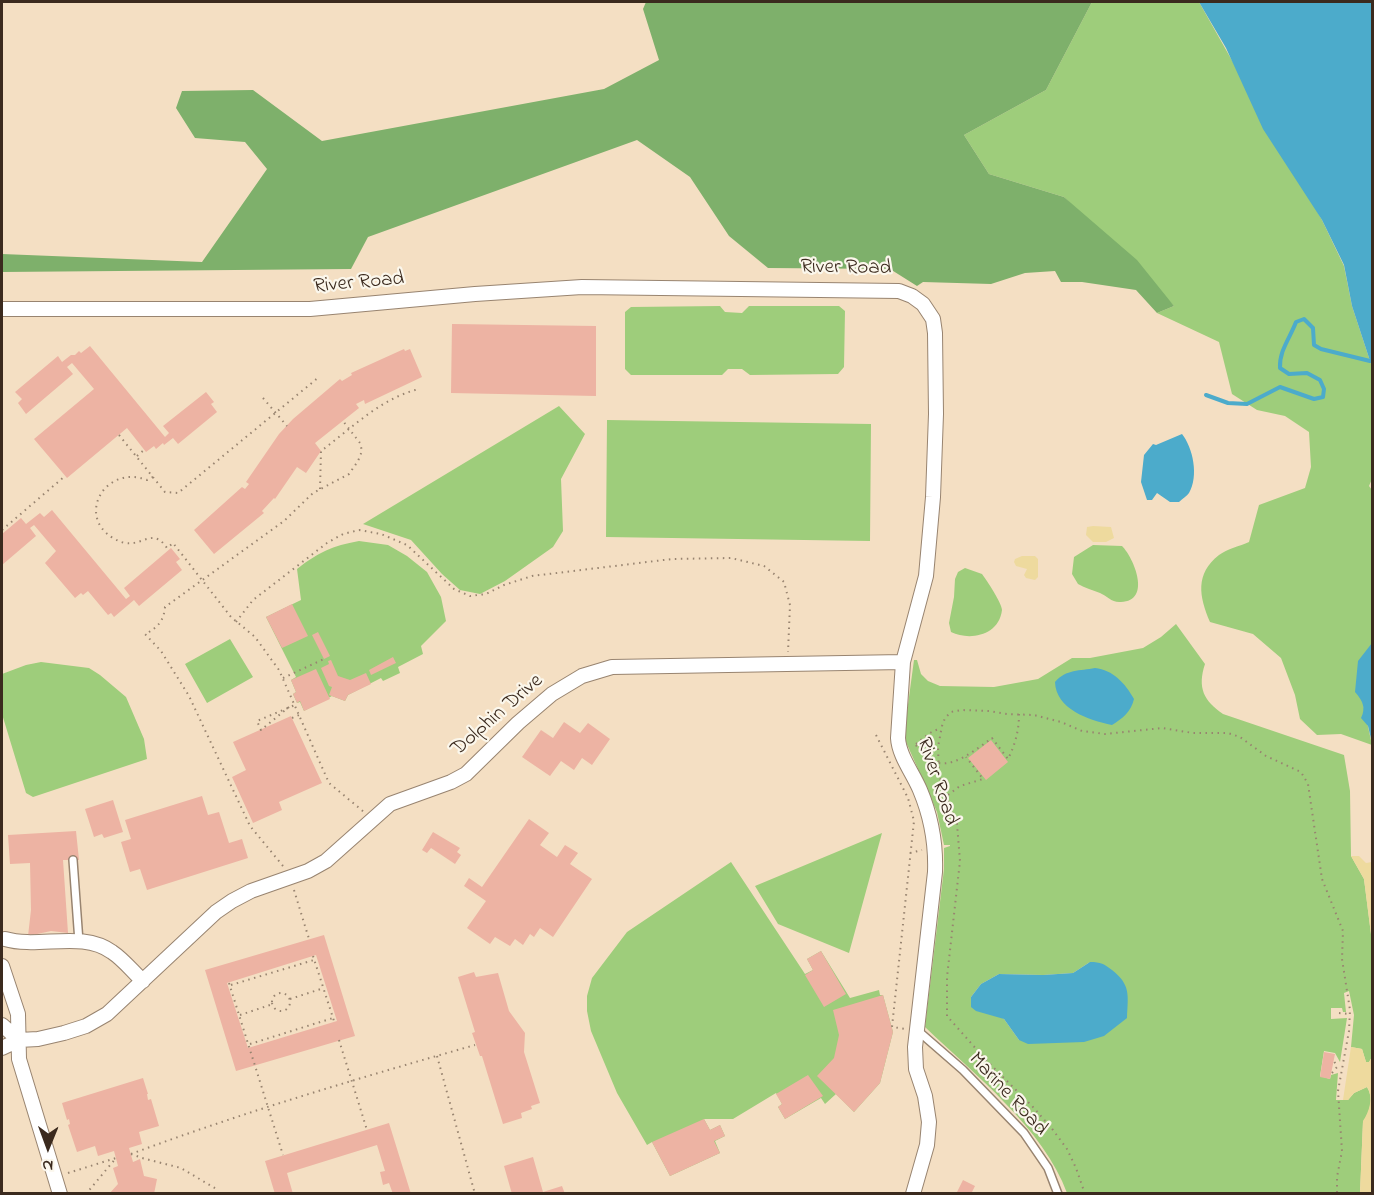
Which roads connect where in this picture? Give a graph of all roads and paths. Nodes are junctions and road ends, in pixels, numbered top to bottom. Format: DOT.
graph roads {
  1 [pos="2,309"];
  2 [pos="319,377"];
  3 [pos="419,389"];
  4 [pos="263,399"];
  5 [pos="276,413"];
  6 [pos="343,421"];
  7 [pos="287,426"];
  8 [pos="350,430"];
  9 [pos="119,435"];
  10 [pos="144,450"];
  11 [pos="137,457"];
  12 [pos="65,476"];
  13 [pos="153,477"];
  14 [pos="320,489"];
  15 [pos="2,530"];
  16 [pos="200,579"];
  17 [pos="236,622"];
  18 [pos="324,659"];
  19 [pos="903,662"];
  20 [pos="788,664"];
  21 [pos="282,678"];
  22 [pos="295,705"];
  23 [pos="289,707"];
  24 [pos="1019,714"];
  25 [pos="299,715"];
  26 [pos="292,717"];
  27 [pos="941,729"];
  28 [pos="876,735"];
  29 [pos="916,745"];
  30 [pos="908,747"];
  31 [pos="966,757"];
  32 [pos="939,763"];
  33 [pos="947,795"];
  34 [pos="373,819"];
  35 [pos="928,849"];
  36 [pos="910,853"];
  37 [pos="73,860"];
  38 [pos="290,878"];
  39 [pos="3,939"];
  40 [pos="309,939"];
  41 [pos="79,942"];
  42 [pos="2,966"];
  43 [pos="143,981"];
  44 [pos="324,988"];
  45 [pos="290,999"];
  46 [pos="273,1004"];
  47 [pos="1339,1013"];
  48 [pos="1350,1014"];
  49 [pos="240,1015"];
  50 [pos="2,1025"];
  51 [pos="892,1027"];
  52 [pos="917,1030"];
  53 [pos="19,1040"];
  54 [pos="339,1040"];
  55 [pos="249,1044"];
  56 [pos="475,1045"];
  57 [pos="2,1048"];
  58 [pos="437,1056"];
  59 [pos="1334,1061"];
  60 [pos="1337,1067"];
  61 [pos="1343,1068"];
  62 [pos="1332,1073"];
  63 [pos="351,1080"];
  64 [pos="268,1107"];
  65 [pos="367,1130"];
  66 [pos="283,1155"];
  67 [pos="55,1177"];
  68 [pos="218,1190"];
  69 [pos="60,1194"];
  70 [pos="86,1194"];
  71 [pos="475,1194"];
  72 [pos="913,1194"];
  73 [pos="1058,1194"];
  74 [pos="1085,1194"];
  75 [pos="1337,1194"];
  1 -- 19 [label="street, River Road"];
  2 -- 5 [label="path"];
  3 -- 8 [label="path"];
  4 -- 5 [label="path"];
  5 -- 7 [label="path"];
  5 -- 13 [label="path"];
  6 -- 8 [label="path"];
  8 -- 14 [label="path"];
  8 -- 14 [label="path"];
  9 -- 11 [label="path"];
  10 -- 11 [label="path"];
  11 -- 13 [label="path"];
  12 -- 15 [label="path"];
  13 -- 16 [label="path"];
  14 -- 16 [label="path"];
  16 -- 17 [label="path"];
  16 -- 38 [label="path"];
  17 -- 20 [label="path"];
  17 -- 21 [label="path"];
  18 -- 21 [label="path"];
  19 -- 20 [label="street, Dolphin Drive"];
  19 -- 52 [label="street, River Road"];
  20 -- 34 [label="street, Dolphin Drive"];
  21 -- 22 [label="path"];
  22 -- 23 [label="path"];
  22 -- 25 [label="path"];
  23 -- 23 [label="path"];
  24 -- 27 [label="path"];
  24 -- 31 [label="path"];
  24 -- 48 [label="path"];
  25 -- 26 [label="path"];
  25 -- 34 [label="path"];
  27 -- 29 [label="path"];
  27 -- 32 [label="path"];
  28 -- 36 [label="path"];
  29 -- 30 [label="path"];
  29 -- 32 [label="path"];
  31 -- 32 [label="path"];
  31 -- 33 [label="path"];
  32 -- 33 [label="path"];
  33 -- 74 [label="path"];
  34 -- 38 [label="street, Dolphin Drive"];
  35 -- 36 [label="path"];
  36 -- 51 [label="path"];
  37 -- 41 [label="lane"];
  38 -- 40 [label="path"];
  38 -- 43 [label="street, Dolphin Drive"];
  39 -- 41 [label="street"];
  41 -- 43 [label="street"];
  42 -- 53 [label="street"];
  43 -- 53 [label="street, Dolphin Drive"];
  44 -- 45 [label="path"];
  44 -- 49 [label="path"];
  44 -- 55 [label="path"];
  45 -- 46 [label="path"];
  45 -- 46 [label="path"];
  46 -- 49 [label="path"];
  47 -- 48 [label="path"];
  48 -- 61 [label="path"];
  49 -- 55 [label="path"];
  50 -- 53 [label="street"];
  52 -- 72 [label="street, River Road"];
  52 -- 73 [label="lane, Marine Road"];
  53 -- 57 [label="street, Dolphin Drive"];
  53 -- 67 [label="street"];
  54 -- 63 [label="path"];
  55 -- 64 [label="path"];
  56 -- 58 [label="path"];
  58 -- 63 [label="path"];
  58 -- 71 [label="path"];
  59 -- 60 [label="path"];
  60 -- 61 [label="path"];
  60 -- 62 [label="path"];
  61 -- 75 [label="path"];
  63 -- 64 [label="path"];
  63 -- 65 [label="path"];
  64 -- 66 [label="path"];
  64 -- 68 [label="path"];
  67 -- 69 [label="street"];
  67 -- 70 [label="path"];
}
